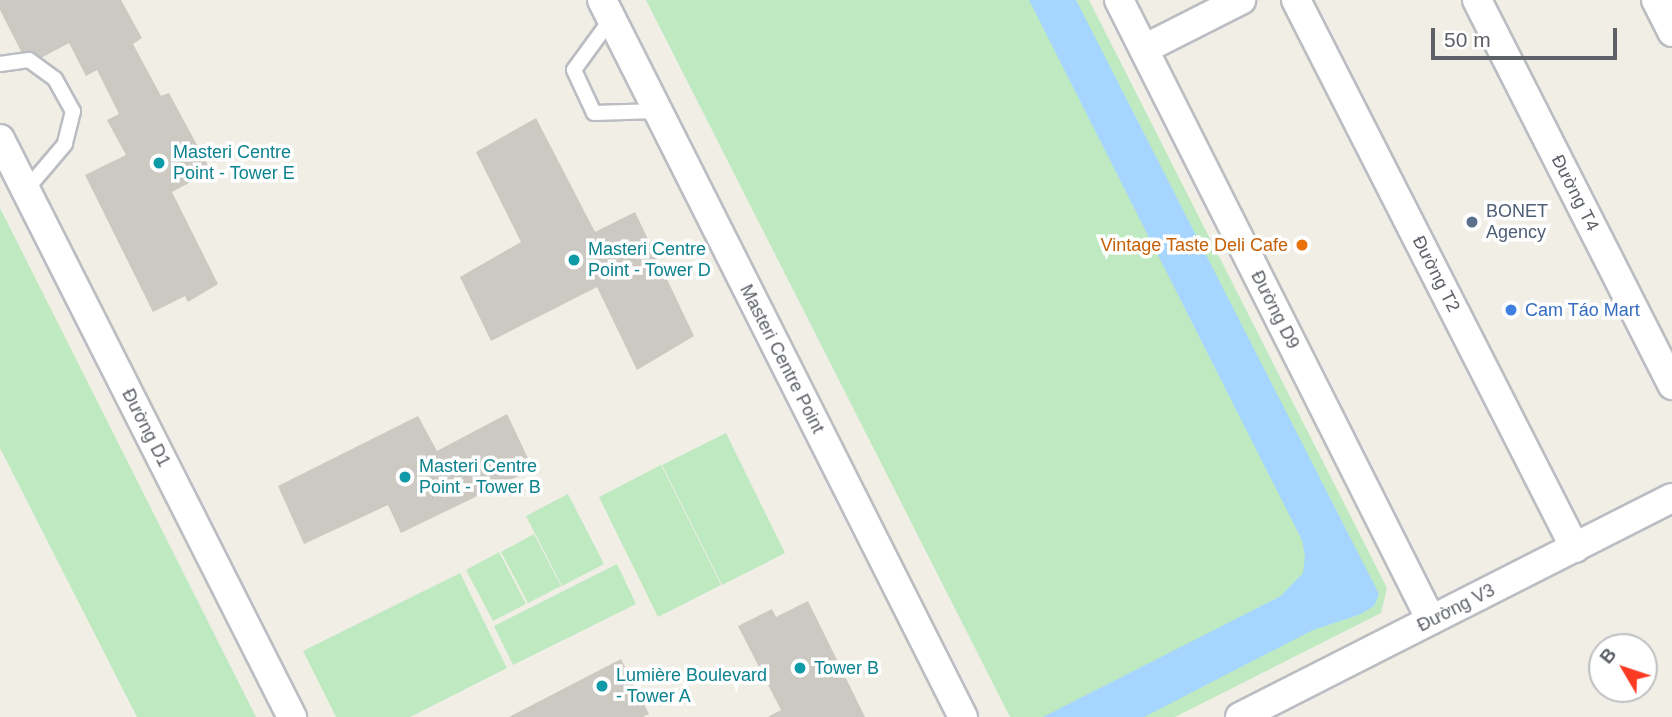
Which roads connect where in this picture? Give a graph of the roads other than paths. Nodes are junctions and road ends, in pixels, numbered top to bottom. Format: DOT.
graph roads {
  1 [pos="1119,0"];
  2 [pos="1241,0"];
  3 [pos="1296,0"];
  4 [pos="1477,0"];
  5 [pos="1656,0"];
  6 [pos="606,10"];
  7 [pos="1672,32"];
  8 [pos="1144,49"];
  9 [pos="0,64"];
  10 [pos="657,111"];
  11 [pos="0,139"];
  12 [pos="26,190"];
  13 [pos="1672,385"];
  14 [pos="1672,498"];
  15 [pos="1575,548"];
  16 [pos="1431,620"];
  17 [pos="292,717"];
  18 [pos="963,717"];
  19 [pos="1240,717"];
  1 -- 8 [label="street, Đường D9"];
  2 -- 8 [label="street"];
  3 -- 15 [label="street, Đường T2"];
  4 -- 13 [label="street, Đường T4"];
  5 -- 7 [label="street"];
  6 -- 10 [label="street, Masteri Centre Point"];
  6 -- 10 [label="lane"];
  8 -- 16 [label="street, Đường D9"];
  9 -- 12 [label="lane"];
  10 -- 18 [label="street, Masteri Centre Point"];
  11 -- 17 [label="street, Đường D1"];
  14 -- 15 [label="street, Đường V3"];
  15 -- 16 [label="street, Đường V3"];
  16 -- 19 [label="street, Đường V3"];
}
